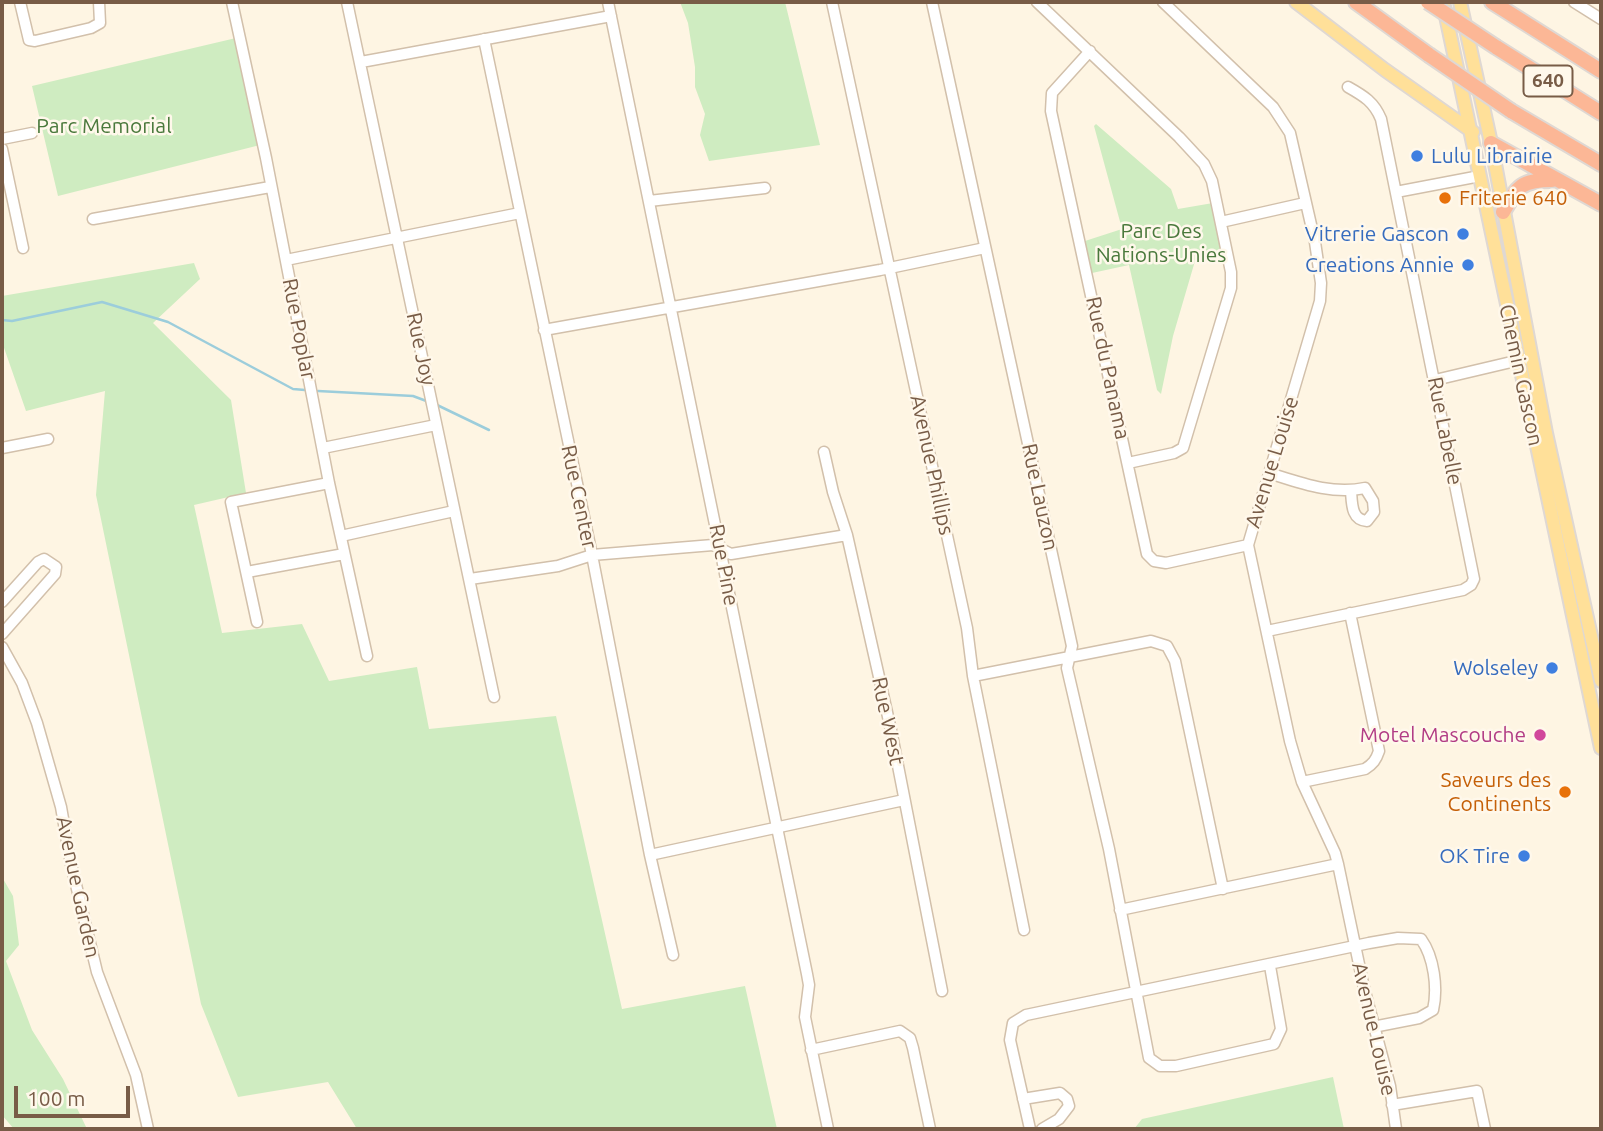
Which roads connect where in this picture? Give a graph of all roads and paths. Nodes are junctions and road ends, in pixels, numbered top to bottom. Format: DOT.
graph roads {
  1 [pos="20,2"];
  2 [pos="99,2"];
  3 [pos="232,2"];
  4 [pos="347,2"];
  5 [pos="608,2"];
  6 [pos="832,2"];
  7 [pos="932,2"];
  8 [pos="1037,2"];
  9 [pos="1163,2"];
  10 [pos="1296,2"];
  11 [pos="1356,2"];
  12 [pos="1428,2"];
  13 [pos="1443,2"];
  14 [pos="1460,2"];
  15 [pos="1492,2"];
  16 [pos="1574,2"];
  17 [pos="611,16"];
  18 [pos="1601,19"];
  19 [pos="484,39"];
  20 [pos="1090,51"];
  21 [pos="361,62"];
  22 [pos="1601,71"];
  23 [pos="1349,87"];
  24 [pos="1601,113"];
  25 [pos="1470,130"];
  26 [pos="32,133"];
  27 [pos="2,139"];
  28 [pos="1491,143"];
  29 [pos="2,149"];
  30 [pos="1601,164"];
  31 [pos="1480,176"];
  32 [pos="1553,180"];
  33 [pos="270,187"];
  34 [pos="765,187"];
  35 [pos="1396,192"];
  36 [pos="649,201"];
  37 [pos="1305,203"];
  38 [pos="1601,204"];
  39 [pos="1503,212"];
  40 [pos="520,213"];
  41 [pos="93,219"];
  42 [pos="1221,222"];
  43 [pos="397,238"];
  44 [pos="23,248"];
  45 [pos="985,248"];
  46 [pos="286,260"];
  47 [pos="890,269"];
  48 [pos="671,309"];
  49 [pos="544,330"];
  50 [pos="1524,359"];
  51 [pos="1435,380"];
  52 [pos="436,425"];
  53 [pos="48,439"];
  54 [pos="2,448"];
  55 [pos="323,448"];
  56 [pos="824,452"];
  57 [pos="1128,463"];
  58 [pos="1269,473"];
  59 [pos="329,483"];
  60 [pos="1351,491"];
  61 [pos="454,512"];
  62 [pos="847,535"];
  63 [pos="341,536"];
  64 [pos="1248,545"];
  65 [pos="720,550"];
  66 [pos="344,554"];
  67 [pos="592,555"];
  68 [pos="247,572"];
  69 [pos="470,579"];
  70 [pos="2,602"];
  71 [pos="1350,613"];
  72 [pos="257,622"];
  73 [pos="1267,631"];
  74 [pos="2,634"];
  75 [pos="2,647"];
  76 [pos="367,656"];
  77 [pos="1070,657"];
  78 [pos="973,676"];
  79 [pos="1601,681"];
  80 [pos="494,697"];
  81 [pos="1599,728"];
  82 [pos="1601,748"];
  83 [pos="1302,782"];
  84 [pos="904,800"];
  85 [pos="778,826"];
  86 [pos="650,855"];
  87 [pos="1338,864"];
  88 [pos="1223,889"];
  89 [pos="1120,910"];
  90 [pos="1024,930"];
  91 [pos="1355,946"];
  92 [pos="673,955"];
  93 [pos="1270,966"];
  94 [pos="942,991"];
  95 [pos="1136,991"];
  96 [pos="1373,1027"];
  97 [pos="811,1050"];
  98 [pos="1023,1098"];
  99 [pos="1392,1105"];
  100 [pos="148,1129"];
  101 [pos="828,1129"];
  102 [pos="930,1129"];
  103 [pos="1030,1129"];
  104 [pos="1042,1129"];
  105 [pos="1396,1129"];
  106 [pos="1485,1129"];
  1 -- 2 [label="street"];
  3 -- 33 [label="street, Rue Poplar"];
  4 -- 21 [label="street, Rue Joy"];
  5 -- 17 [label="street, Rue Pine"];
  6 -- 47 [label="street, Avenue Phillips"];
  7 -- 45 [label="street, Rue Lauzon"];
  8 -- 20 [label="street"];
  9 -- 37 [label="street, Avenue Louise"];
  10 -- 25 [label="main road"];
  11 -- 30 [label="highway, 640, bridge"];
  12 -- 24 [label="highway, 640, bridge"];
  13 -- 25 [label="main road, Chemin Gascon"];
  14 -- 28 [label="main road, Chemin Gascon"];
  15 -- 22 [label="highway"];
  16 -- 18 [label="street"];
  17 -- 19 [label="street"];
  17 -- 36 [label="street, Rue Pine"];
  19 -- 21 [label="street"];
  19 -- 40 [label="street, Rue Center"];
  20 -- 42 [label="street"];
  20 -- 57 [label="street, Rue du Panama"];
  21 -- 43 [label="street, Rue Joy"];
  23 -- 35 [label="street, Rue Labelle"];
  25 -- 28 [label="main road"];
  25 -- 31 [label="main road, Chemin Gascon"];
  26 -- 27 [label="street"];
  28 -- 32 [label="highway"];
  28 -- 39 [label="main road, Chemin Gascon"];
  29 -- 44 [label="street"];
  31 -- 35 [label="street"];
  31 -- 50 [label="main road, Chemin Gascon"];
  32 -- 38 [label="highway"];
  32 -- 39 [label="highway"];
  33 -- 41 [label="street"];
  33 -- 46 [label="street, Rue Poplar"];
  34 -- 36 [label="street"];
  35 -- 51 [label="street, Rue Labelle"];
  36 -- 48 [label="street, Rue Pine"];
  37 -- 42 [label="street"];
  37 -- 58 [label="street, Avenue Louise"];
  39 -- 50 [label="main road, Chemin Gascon"];
  40 -- 43 [label="street"];
  40 -- 49 [label="street, Rue Center"];
  42 -- 57 [label="street"];
  43 -- 46 [label="street"];
  43 -- 52 [label="street, Rue Joy"];
  45 -- 47 [label="street"];
  45 -- 77 [label="street, Rue Lauzon"];
  46 -- 55 [label="street, Rue Poplar"];
  47 -- 48 [label="street"];
  47 -- 78 [label="street, Avenue Phillips"];
  48 -- 49 [label="street"];
  48 -- 65 [label="street, Rue Pine"];
  49 -- 67 [label="street, Rue Center"];
  50 -- 51 [label="street"];
  50 -- 79 [label="main road, Chemin Gascon"];
  50 -- 81 [label="main road, Chemin Gascon"];
  51 -- 71 [label="street, Rue Labelle"];
  52 -- 55 [label="street"];
  52 -- 61 [label="street, Rue Joy"];
  53 -- 54 [label="street"];
  55 -- 59 [label="street, Rue Poplar"];
  56 -- 62 [label="street, Rue West"];
  57 -- 64 [label="street, Rue du Panama"];
  58 -- 60 [label="street"];
  58 -- 64 [label="street, Avenue Louise"];
  59 -- 63 [label="street, Rue Poplar"];
  59 -- 68 [label="street"];
  61 -- 63 [label="street"];
  61 -- 69 [label="street, Rue Joy"];
  62 -- 65 [label="street"];
  62 -- 84 [label="street, Rue West"];
  63 -- 66 [label="street, Rue Poplar"];
  64 -- 73 [label="street, Avenue Louise"];
  65 -- 67 [label="street"];
  65 -- 85 [label="street, Rue Pine"];
  66 -- 68 [label="street"];
  66 -- 76 [label="street, Rue Poplar"];
  67 -- 69 [label="street"];
  67 -- 86 [label="street, Rue Center"];
  68 -- 72 [label="street"];
  69 -- 80 [label="street, Rue Joy"];
  70 -- 74 [label="street"];
  71 -- 73 [label="street, Rue Labelle"];
  71 -- 83 [label="street"];
  73 -- 83 [label="street, Avenue Louise"];
  75 -- 100 [label="street, Avenue Garden"];
  77 -- 78 [label="street"];
  77 -- 88 [label="street"];
  77 -- 89 [label="street, Rue Lauzon"];
  78 -- 90 [label="street, Avenue Phillips"];
  81 -- 82 [label="main road, Chemin Gascon"];
  83 -- 87 [label="street, Avenue Louise"];
  84 -- 85 [label="street"];
  84 -- 94 [label="street, Rue West"];
  85 -- 86 [label="street"];
  85 -- 97 [label="street, Rue Pine"];
  86 -- 92 [label="street, Rue Center"];
  87 -- 88 [label="street"];
  87 -- 91 [label="street, Avenue Louise"];
  88 -- 89 [label="street"];
  89 -- 95 [label="street, Rue Lauzon"];
  91 -- 93 [label="street"];
  91 -- 96 [label="street, Avenue Louise"];
  91 -- 96 [label="street"];
  93 -- 95 [label="street"];
  93 -- 95 [label="street, Rue Lauzon"];
  95 -- 98 [label="street"];
  96 -- 99 [label="street, Avenue Louise"];
  97 -- 101 [label="street, Rue Pine"];
  97 -- 102 [label="street"];
  98 -- 103 [label="street"];
  98 -- 104 [label="street"];
  99 -- 105 [label="street, Avenue Louise"];
  99 -- 106 [label="street"];
}
